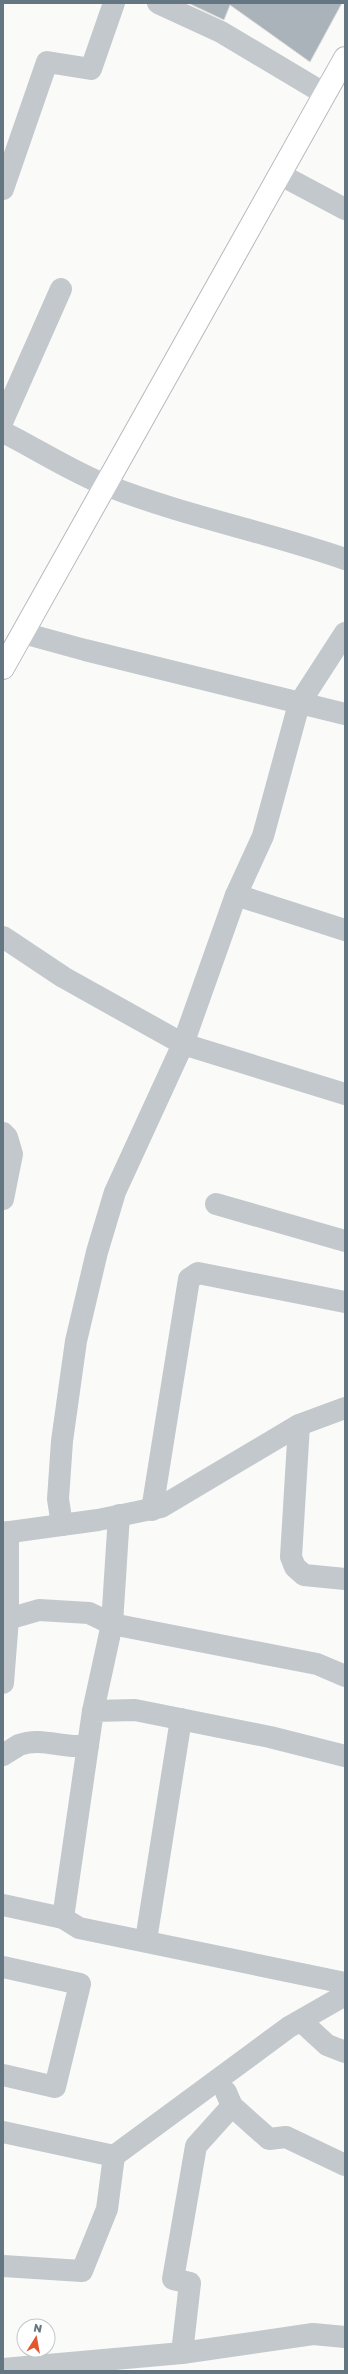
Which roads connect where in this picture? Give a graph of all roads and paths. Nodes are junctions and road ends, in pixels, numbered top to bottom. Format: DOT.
graph roads {
  1 [pos="114,3"];
  2 [pos="158,3"];
  3 [pos="345,58"];
  4 [pos="324,94"];
  5 [pos="281,175"];
  6 [pos="3,189"];
  7 [pos="345,209"];
  8 [pos="61,289"];
  9 [pos="3,420"];
  10 [pos="3,432"];
  11 [pos="107,485"];
  12 [pos="345,559"];
  13 [pos="23,632"];
  14 [pos="345,633"];
  15 [pos="5,662"];
  16 [pos="299,704"];
  17 [pos="345,714"];
  18 [pos="236,895"];
  19 [pos="345,930"];
  20 [pos="3,937"];
  21 [pos="183,1044"];
  22 [pos="345,1094"];
  23 [pos="3,1133"];
  24 [pos="3,1199"];
  25 [pos="216,1204"];
  26 [pos="345,1241"];
  27 [pos="345,1302"];
  28 [pos="345,1408"];
  29 [pos="299,1425"];
  30 [pos="152,1510"];
  31 [pos="119,1515"];
  32 [pos="62,1525"];
  33 [pos="6,1532"];
  34 [pos="345,1579"];
  35 [pos="8,1619"];
  36 [pos="112,1624"];
  37 [pos="345,1676"];
  38 [pos="3,1683"];
  39 [pos="93,1711"];
  40 [pos="181,1719"];
  41 [pos="88,1745"];
  42 [pos="3,1755"];
  43 [pos="345,1756"];
  44 [pos="3,1905"];
  45 [pos="63,1918"];
  46 [pos="146,1940"];
  47 [pos="3,1967"];
  48 [pos="345,1983"];
  49 [pos="345,1995"];
  50 [pos="301,2021"];
  51 [pos="345,2052"];
  52 [pos="3,2075"];
  53 [pos="218,2078"];
  54 [pos="232,2106"];
  55 [pos="3,2132"];
  56 [pos="114,2156"];
  57 [pos="345,2165"];
  58 [pos="3,2266"];
  59 [pos="345,2337"];
  60 [pos="182,2353"];
  61 [pos="3,2370"];
  1 -- 6 [label="street"];
  2 -- 4 [label="street"];
  3 -- 4 [label="main road"];
  4 -- 5 [label="main road"];
  5 -- 7 [label="street"];
  5 -- 11 [label="main road"];
  8 -- 9 [label="street"];
  10 -- 11 [label="street"];
  11 -- 12 [label="street"];
  11 -- 13 [label="main road"];
  13 -- 15 [label="main road"];
  13 -- 16 [label="street"];
  14 -- 16 [label="street"];
  16 -- 17 [label="street"];
  16 -- 18 [label="street"];
  18 -- 19 [label="street"];
  18 -- 21 [label="street"];
  20 -- 21 [label="street"];
  21 -- 22 [label="street"];
  21 -- 32 [label="street"];
  23 -- 24 [label="street"];
  25 -- 26 [label="street"];
  27 -- 30 [label="street"];
  28 -- 29 [label="street"];
  29 -- 30 [label="street"];
  29 -- 34 [label="street"];
  30 -- 31 [label="street"];
  31 -- 32 [label="street"];
  31 -- 36 [label="street"];
  32 -- 33 [label="street"];
  33 -- 35 [label="street"];
  35 -- 36 [label="street"];
  35 -- 38 [label="street"];
  36 -- 37 [label="street"];
  36 -- 39 [label="street"];
  39 -- 40 [label="street"];
  39 -- 41 [label="street"];
  40 -- 43 [label="street"];
  40 -- 46 [label="street"];
  41 -- 42 [label="street"];
  41 -- 45 [label="street"];
  44 -- 45 [label="street"];
  45 -- 46 [label="street"];
  46 -- 48 [label="street"];
  47 -- 52 [label="street"];
  49 -- 50 [label="street"];
  50 -- 51 [label="street"];
  50 -- 53 [label="street"];
  53 -- 54 [label="street"];
  53 -- 56 [label="street"];
  54 -- 57 [label="street"];
  54 -- 60 [label="street"];
  55 -- 56 [label="street"];
  56 -- 58 [label="street"];
  59 -- 60 [label="street"];
  60 -- 61 [label="street"];
}
